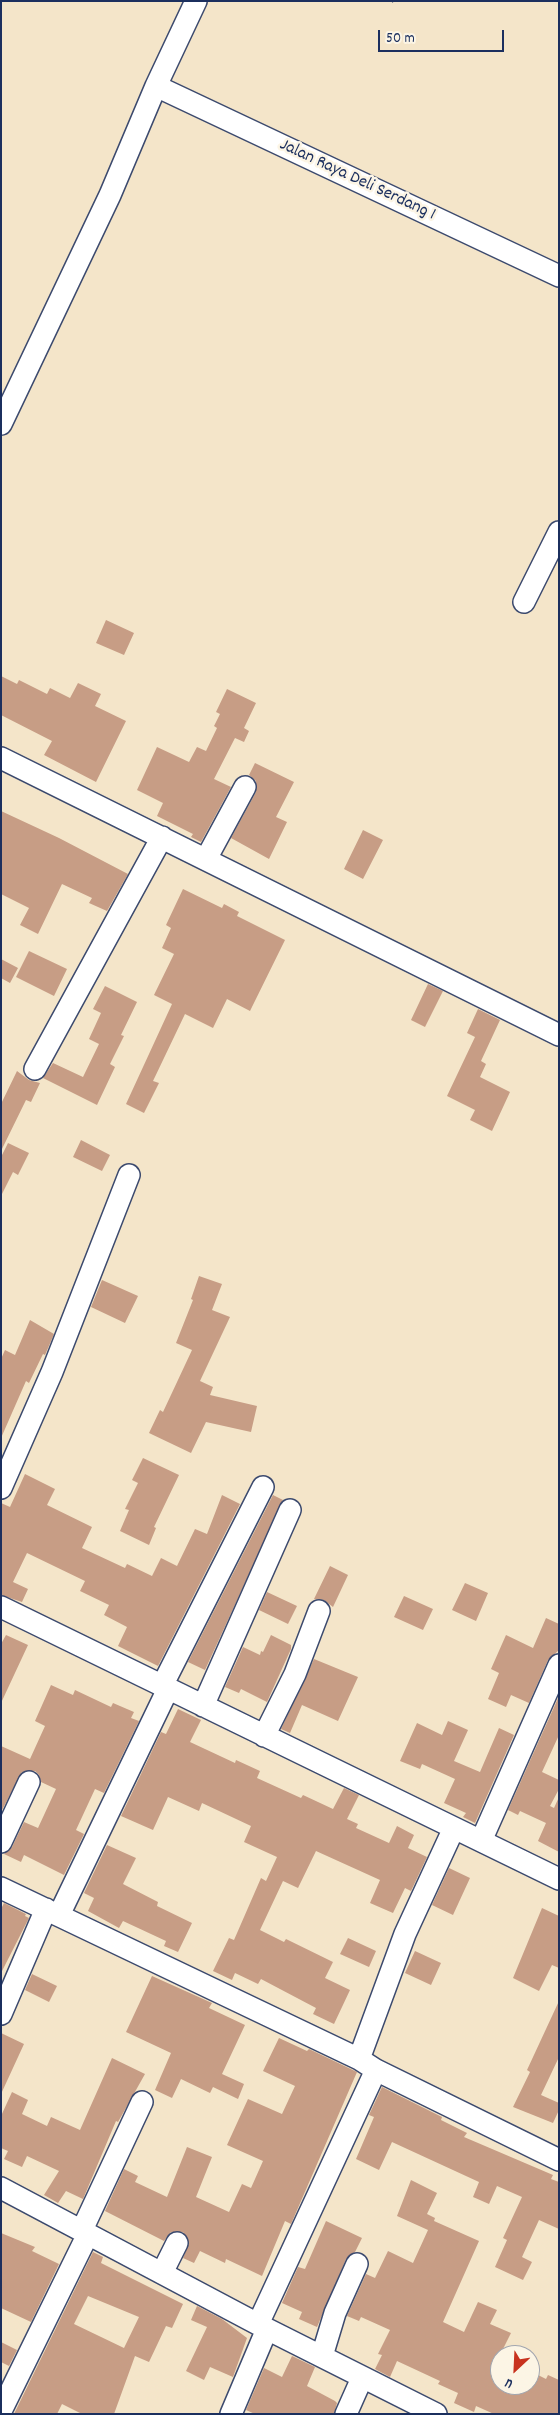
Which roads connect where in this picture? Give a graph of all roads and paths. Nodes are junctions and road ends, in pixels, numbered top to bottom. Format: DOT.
graph roads {
  1 [pos="196,1"];
  2 [pos="393,1"];
  3 [pos="396,5"];
  4 [pos="156,86"];
  5 [pos="559,276"];
  6 [pos="1,424"];
  7 [pos="559,532"];
  8 [pos="524,602"];
  9 [pos="1,758"];
  10 [pos="245,787"];
  11 [pos="162,837"];
  12 [pos="206,859"];
  13 [pos="559,1035"];
  14 [pos="35,1069"];
  15 [pos="129,1175"];
  16 [pos="263,1487"];
  17 [pos="1,1488"];
  18 [pos="290,1510"];
  19 [pos="319,1611"];
  20 [pos="3,1612"];
  21 [pos="559,1665"];
  22 [pos="165,1687"];
  23 [pos="203,1706"];
  24 [pos="264,1736"];
  25 [pos="29,1782"];
  26 [pos="454,1828"];
  27 [pos="481,1841"];
  28 [pos="1,1842"];
  29 [pos="557,1873"];
  30 [pos="1,1888"];
  31 [pos="53,1912"];
  32 [pos="1,2014"];
  33 [pos="359,2059"];
  34 [pos="376,2070"];
  35 [pos="142,2102"];
  36 [pos="559,2160"];
  37 [pos="1,2188"];
  38 [pos="85,2232"];
  39 [pos="177,2243"];
  40 [pos="357,2264"];
  41 [pos="162,2273"];
  42 [pos="262,2326"];
  43 [pos="322,2356"];
  44 [pos="362,2378"];
  45 [pos="1,2410"];
  46 [pos="231,2414"];
  47 [pos="346,2414"];
  48 [pos="436,2414"];
  1 -- 4 [label="street"];
  2 -- 3 [label="path"];
  4 -- 5 [label="street, Jalan Raya Deli Serdang 1"];
  4 -- 6 [label="street"];
  7 -- 8 [label="street"];
  9 -- 11 [label="street"];
  10 -- 12 [label="street"];
  11 -- 12 [label="street"];
  11 -- 14 [label="street"];
  12 -- 13 [label="street"];
  15 -- 17 [label="street"];
  16 -- 22 [label="street"];
  18 -- 23 [label="street"];
  19 -- 24 [label="street"];
  20 -- 22 [label="street"];
  21 -- 27 [label="street"];
  22 -- 23 [label="street"];
  22 -- 31 [label="street"];
  23 -- 24 [label="street"];
  24 -- 26 [label="street"];
  25 -- 28 [label="street"];
  26 -- 27 [label="street"];
  26 -- 33 [label="street"];
  27 -- 29 [label="street"];
  30 -- 31 [label="street"];
  31 -- 32 [label="street"];
  31 -- 33 [label="street"];
  33 -- 34 [label="street"];
  34 -- 36 [label="street"];
  34 -- 42 [label="street"];
  35 -- 38 [label="street"];
  37 -- 38 [label="street"];
  38 -- 41 [label="street"];
  38 -- 45 [label="street"];
  39 -- 41 [label="street"];
  40 -- 43 [label="street"];
  41 -- 42 [label="street"];
  42 -- 43 [label="street"];
  42 -- 46 [label="street"];
  43 -- 44 [label="street"];
  44 -- 47 [label="street"];
  44 -- 48 [label="street"];
}
